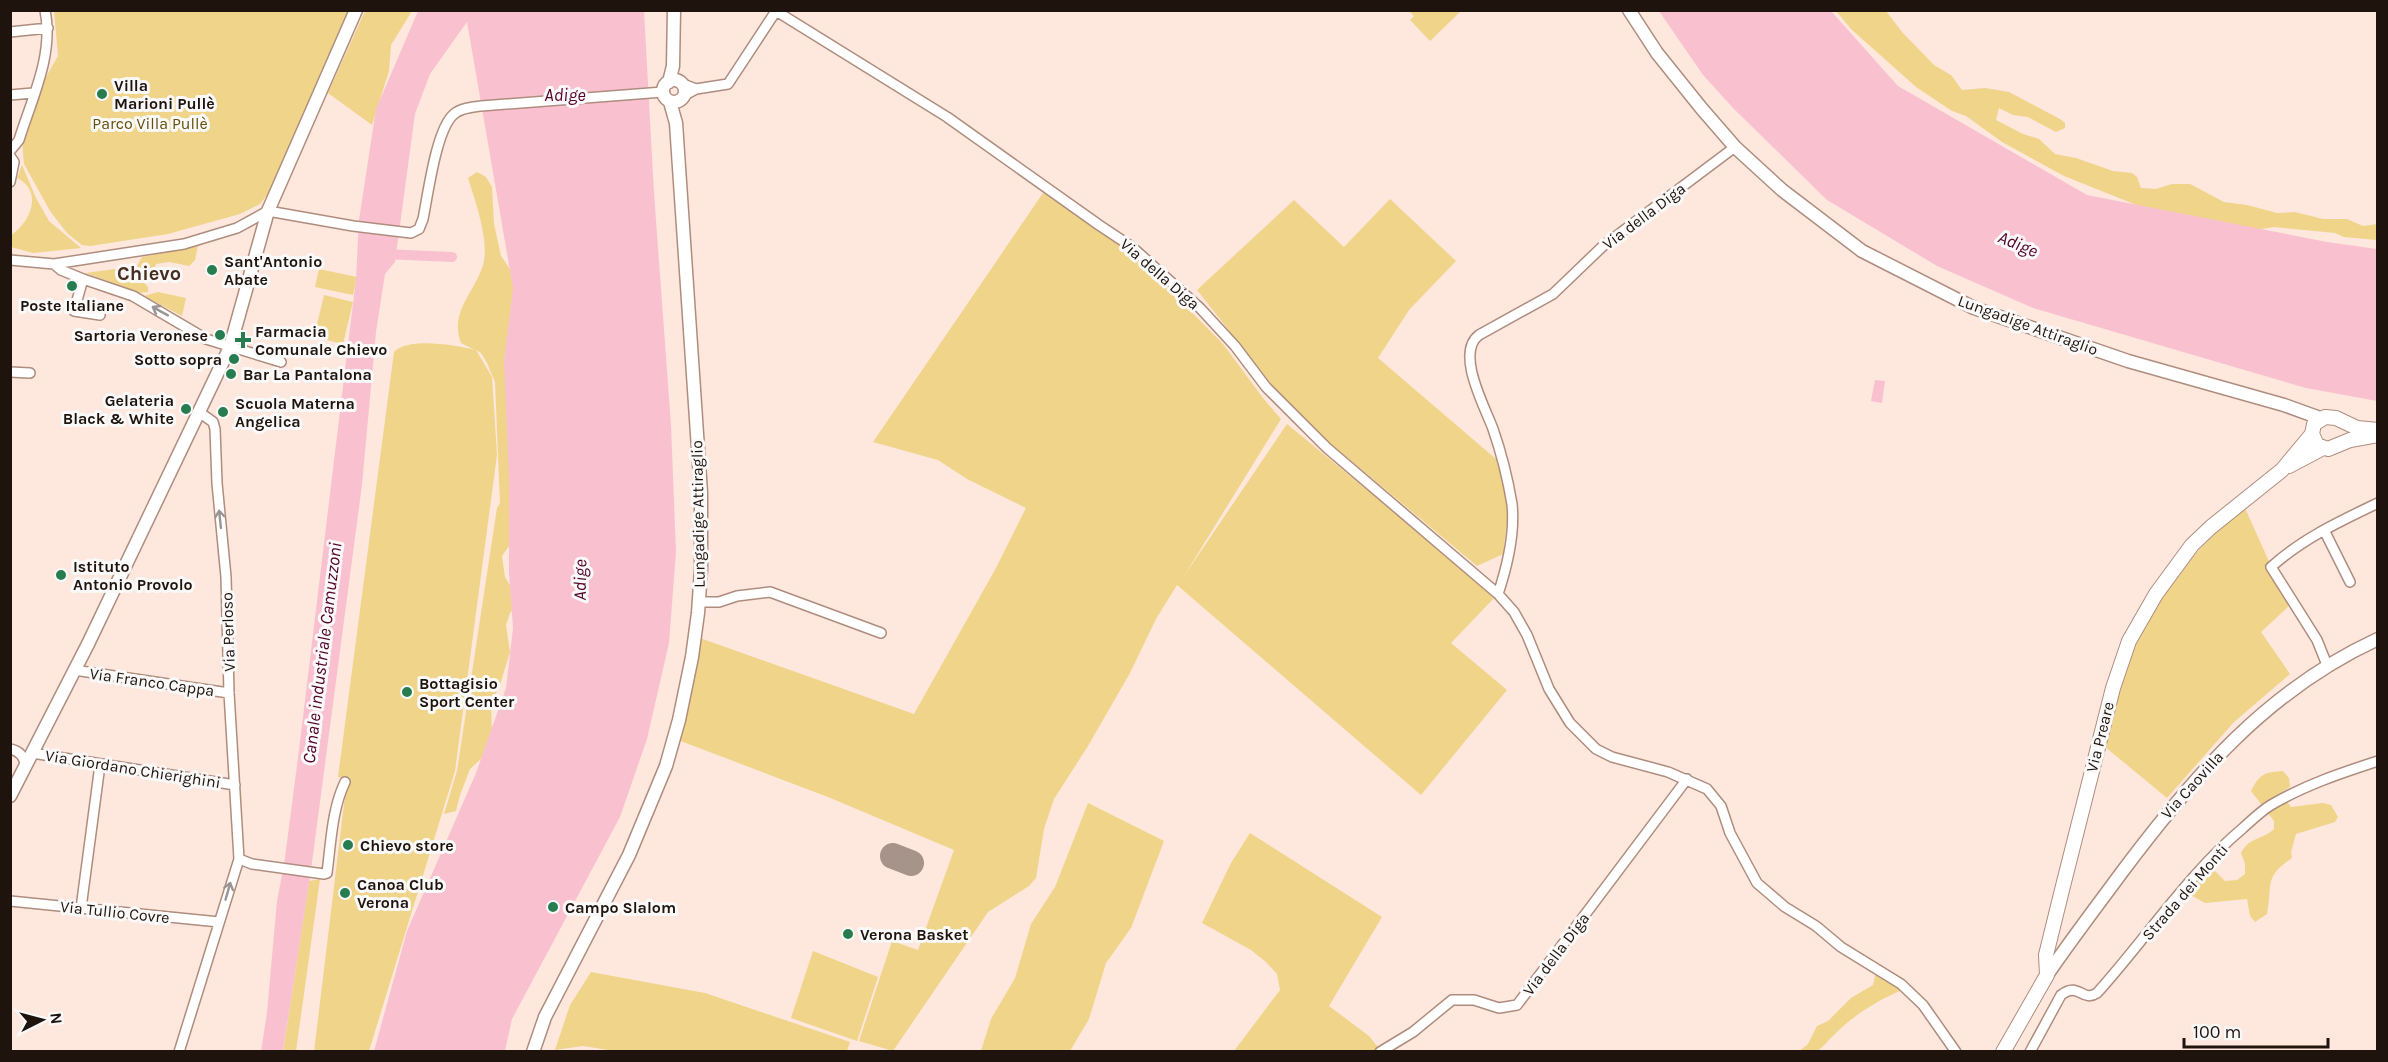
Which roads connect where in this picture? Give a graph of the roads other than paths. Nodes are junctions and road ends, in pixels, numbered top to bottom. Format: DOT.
graph roads {
  1 [pos="45,10"];
  2 [pos="356,10"];
  3 [pos="674,10"];
  4 [pos="1629,10"];
  5 [pos="776,11"];
  6 [pos="48,28"];
  7 [pos="10,32"];
  8 [pos="676,91"];
  9 [pos="33,93"];
  10 [pos="10,95"];
  11 [pos="1735,147"];
  12 [pos="10,153"];
  13 [pos="10,182"];
  14 [pos="268,211"];
  15 [pos="10,260"];
  16 [pos="54,264"];
  17 [pos="82,279"];
  18 [pos="100,315"];
  19 [pos="230,347"];
  20 [pos="281,362"];
  21 [pos="10,372"];
  22 [pos="30,373"];
  23 [pos="2284,405"];
  24 [pos="199,412"];
  25 [pos="2320,418"];
  26 [pos="2336,418"];
  27 [pos="2378,430"];
  28 [pos="2312,432"];
  29 [pos="2378,435"];
  30 [pos="2339,445"];
  31 [pos="2323,448"];
  32 [pos="2282,470"];
  33 [pos="2378,503"];
  34 [pos="2324,530"];
  35 [pos="2350,582"];
  36 [pos="1498,594"];
  37 [pos="699,602"];
  38 [pos="881,633"];
  39 [pos="2378,639"];
  40 [pos="2327,665"];
  41 [pos="74,670"];
  42 [pos="229,693"];
  43 [pos="10,749"];
  44 [pos="32,753"];
  45 [pos="2378,761"];
  46 [pos="26,765"];
  47 [pos="100,765"];
  48 [pos="1687,779"];
  49 [pos="345,782"];
  50 [pos="235,785"];
  51 [pos="10,796"];
  52 [pos="239,859"];
  53 [pos="10,901"];
  54 [pos="81,908"];
  55 [pos="219,922"];
  56 [pos="2047,975"];
  57 [pos="178,1052"];
  58 [pos="533,1052"];
  59 [pos="1380,1052"];
  60 [pos="1956,1052"];
  61 [pos="2003,1052"];
  62 [pos="2030,1052"];
  1 -- 6 [label="street"];
  2 -- 14 [label="street"];
  3 -- 8 [label="street, Lungadige Attiraglio"];
  4 -- 11 [label="street, Lungadige Attiraglio"];
  5 -- 8 [label="street, Via della Diga"];
  5 -- 36 [label="street, Via della Diga"];
  6 -- 7 [label="street"];
  6 -- 9 [label="street"];
  8 -- 14 [label="street, Via della Diga"];
  8 -- 37 [label="street, Lungadige Attiraglio"];
  9 -- 10 [label="street"];
  9 -- 12 [label="street"];
  11 -- 23 [label="street, Lungadige Attiraglio"];
  11 -- 36 [label="street, Via della Diga"];
  12 -- 13 [label="street"];
  14 -- 16 [label="street"];
  14 -- 19 [label="street"];
  15 -- 16 [label="street"];
  16 -- 17 [label="street"];
  17 -- 18 [label="street"];
  19 -- 17 [label="street, one-way"];
  19 -- 20 [label="street"];
  19 -- 24 [label="street"];
  21 -- 22 [label="street"];
  23 -- 25 [label="street, Lungadige Attiraglio"];
  23 -- 28 [label="street, Lungadige Attiraglio"];
  24 -- 41 [label="street"];
  42 -- 24 [label="street, Via Perloso, one-way"];
  25 -- 26 [label="main road, Lungadige Attiraglio"];
  25 -- 28 [label="main road"];
  26 -- 27 [label="main road, Lungadige Attiraglio"];
  26 -- 30 [label="main road"];
  28 -- 31 [label="main road, Lungadige Attiraglio"];
  28 -- 32 [label="main road, Via Preare"];
  29 -- 30 [label="main road"];
  30 -- 31 [label="main road"];
  31 -- 32 [label="main road, Via Preare"];
  32 -- 56 [label="main road, Via Preare"];
  33 -- 34 [label="street"];
  34 -- 35 [label="street"];
  34 -- 40 [label="street"];
  36 -- 48 [label="street, Via della Diga"];
  37 -- 38 [label="street"];
  37 -- 58 [label="street, Lungadige Attiraglio"];
  39 -- 40 [label="street, Via Caovilla"];
  40 -- 56 [label="street, Via Caovilla"];
  41 -- 42 [label="street, Via Franco Cappa"];
  41 -- 44 [label="street"];
  42 -- 50 [label="street, Via Perloso"];
  43 -- 46 [label="street"];
  44 -- 46 [label="street"];
  44 -- 47 [label="street, Via Giordano Chierighini"];
  45 -- 62 [label="street, Strada dei Monti"];
  46 -- 51 [label="street"];
  47 -- 50 [label="street, Via Giordano Chierighini"];
  47 -- 54 [label="street"];
  48 -- 59 [label="street, Via della Diga"];
  48 -- 60 [label="street, Via della Diga"];
  49 -- 52 [label="street"];
  50 -- 52 [label="street, Via Perloso"];
  55 -- 52 [label="street, Via Perloso, one-way"];
  53 -- 54 [label="street, Via Tullio Covre"];
  54 -- 55 [label="street, Via Tullio Covre"];
  55 -- 57 [label="street, Via Perloso"];
  56 -- 61 [label="main road, Via Preare"];
}
